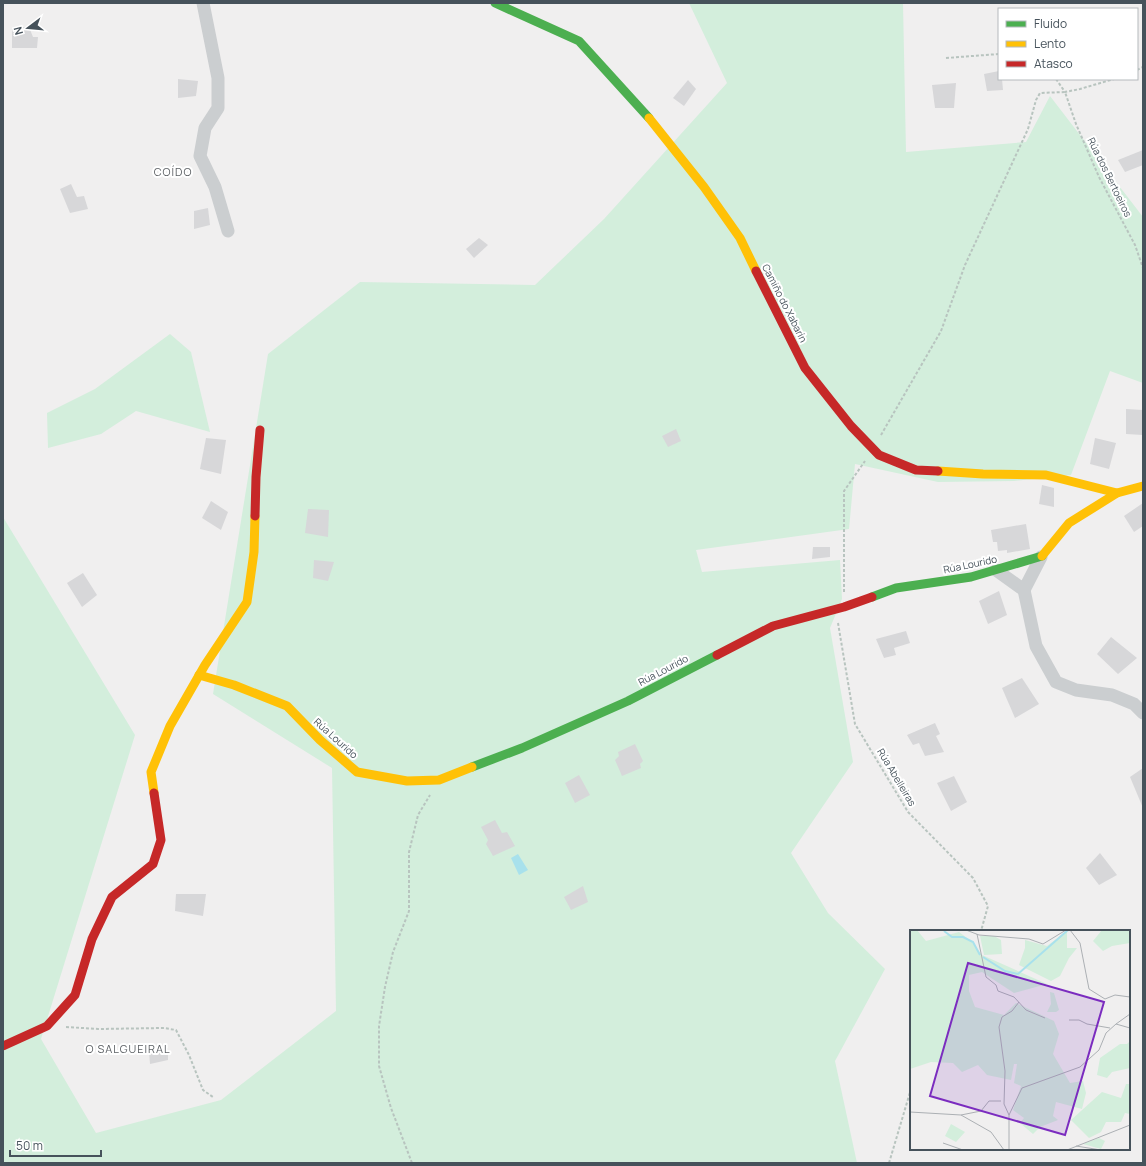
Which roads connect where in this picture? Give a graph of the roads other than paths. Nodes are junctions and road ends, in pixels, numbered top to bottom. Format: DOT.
graph roads {
  1 [pos="203,3"];
  2 [pos="495,3"];
  3 [pos="228,231"];
  4 [pos="260,430"];
  5 [pos="1143,486"];
  6 [pos="1117,493"];
  7 [pos="1041,557"];
  8 [pos="996,570"];
  9 [pos="1024,590"];
  10 [pos="199,674"];
  11 [pos="1143,713"];
  12 [pos="3,1046"];
  1 -- 3 [label="street"];
  2 -- 6 [label="street, Camiño do Xabarín"];
  4 -- 10 [label="street"];
  5 -- 6 [label="street"];
  6 -- 7 [label="street"];
  7 -- 8 [label="street, Rúa Lourido"];
  7 -- 9 [label="street"];
  8 -- 9 [label="street"];
  8 -- 10 [label="street, Rúa Lourido"];
  9 -- 11 [label="street"];
  10 -- 12 [label="street"];
}
